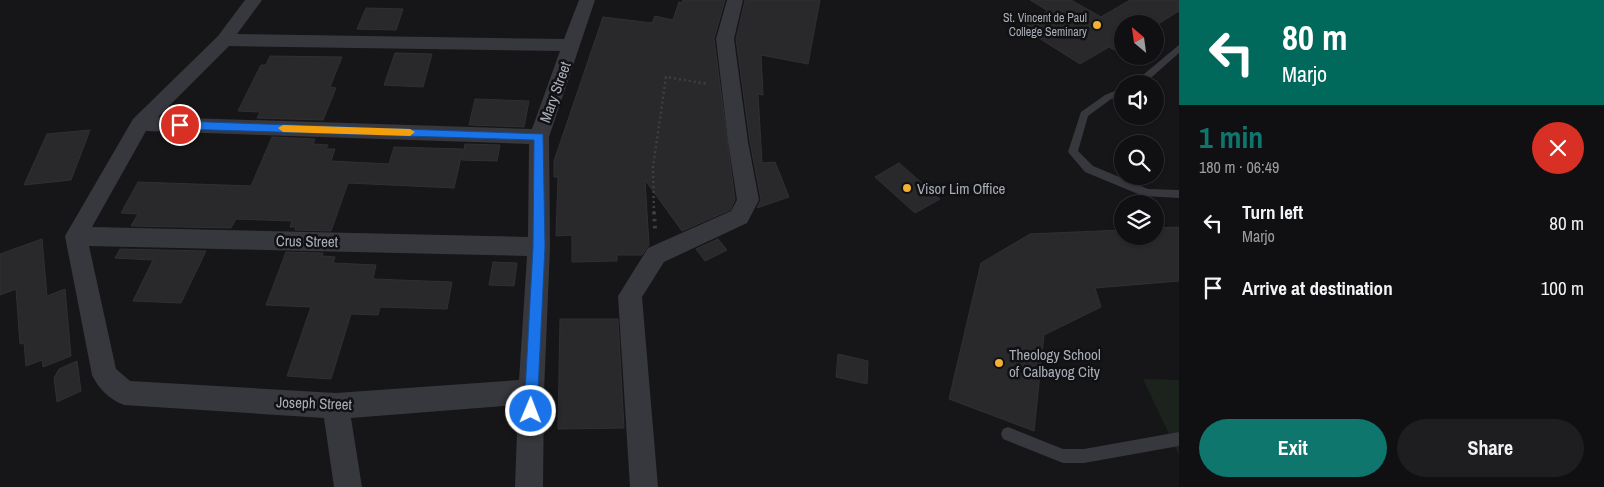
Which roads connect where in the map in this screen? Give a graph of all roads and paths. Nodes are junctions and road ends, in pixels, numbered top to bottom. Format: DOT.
graph roads {
  1 [pos="254,0"];
  2 [pos="587,0"];
  3 [pos="735,0"];
  4 [pos="224,40"];
  5 [pos="572,45"];
  6 [pos="1179,48"];
  7 [pos="1148,75"];
  8 [pos="732,88"];
  9 [pos="1114,94"];
  10 [pos="140,124"];
  11 [pos="539,137"];
  12 [pos="1179,194"];
  13 [pos="76,236"];
  14 [pos="539,247"];
  15 [pos="656,254"];
  16 [pos="531,392"];
  17 [pos="336,406"];
  18 [pos="1008,434"];
  19 [pos="1179,439"];
  20 [pos="348,487"];
  21 [pos="529,487"];
  22 [pos="644,487"];
  1 -- 4 [label="street"];
  2 -- 5 [label="street, Mary Street"];
  3 -- 8 [label="street"];
  4 -- 5 [label="street"];
  4 -- 10 [label="street"];
  5 -- 11 [label="street, Mary Street"];
  6 -- 7 [label="lane"];
  8 -- 15 [label="street"];
  8 -- 15 [label="path"];
  9 -- 12 [label="lane"];
  10 -- 11 [label="street"];
  10 -- 13 [label="street"];
  11 -- 14 [label="street, Mary Street"];
  13 -- 14 [label="street, Crus Street"];
  13 -- 17 [label="street, Joseph Street"];
  14 -- 16 [label="street, Mary Street"];
  15 -- 22 [label="street"];
  16 -- 17 [label="street, Joseph Street"];
  16 -- 21 [label="street, Mary Street"];
  17 -- 20 [label="street"];
  18 -- 19 [label="lane"];
}
